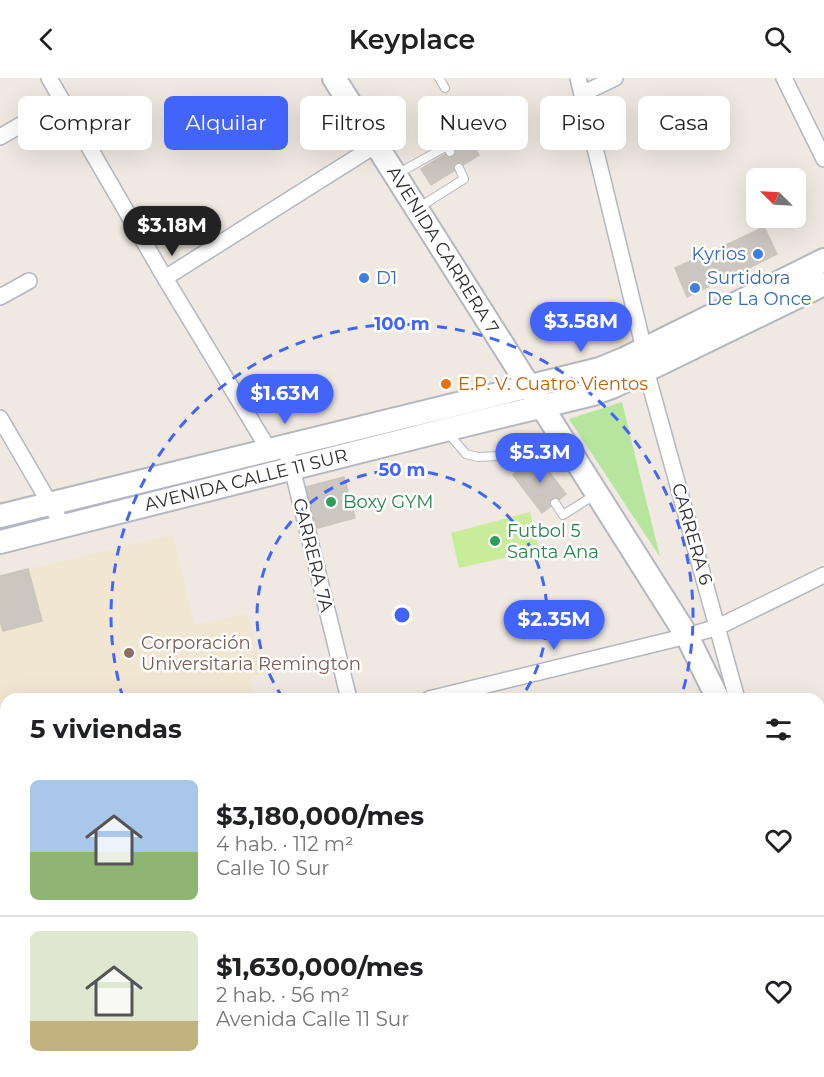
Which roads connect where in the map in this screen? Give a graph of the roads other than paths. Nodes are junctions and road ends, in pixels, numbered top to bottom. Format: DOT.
graph roads {
  1 [pos="49,78"];
  2 [pos="334,78"];
  3 [pos="439,78"];
  4 [pos="578,78"];
  5 [pos="615,78"];
  6 [pos="784,78"];
  7 [pos="597,82"];
  8 [pos="445,88"];
  9 [pos="582,94"];
  10 [pos="59,96"];
  11 [pos="345,96"];
  12 [pos="18,127"];
  13 [pos="0,137"];
  14 [pos="91,150"];
  15 [pos="368,150"];
  16 [pos="379,150"];
  17 [pos="450,152"];
  18 [pos="824,159"];
  19 [pos="459,168"];
  20 [pos="395,175"];
  21 [pos="417,209"];
  22 [pos="824,260"];
  23 [pos="165,278"];
  24 [pos="29,281"];
  25 [pos="824,284"];
  26 [pos="0,297"];
  27 [pos="645,360"];
  28 [pos="530,387"];
  29 [pos="542,406"];
  30 [pos="0,418"];
  31 [pos="556,429"];
  32 [pos="445,430"];
  33 [pos="276,448"];
  34 [pos="541,462"];
  35 [pos="527,464"];
  36 [pos="292,468"];
  37 [pos="597,493"];
  38 [pos="555,503"];
  39 [pos="50,504"];
  40 [pos="0,516"];
  41 [pos="63,526"];
  42 [pos="0,542"];
  43 [pos="824,575"];
  44 [pos="718,627"];
  45 [pos="687,636"];
  46 [pos="348,693"];
  47 [pos="454,693"];
  48 [pos="715,693"];
  49 [pos="736,693"];
  1 -- 10 [label="street, CARRERA 7A"];
  2 -- 11 [label="main road, AVENIDA CARRERA 7"];
  3 -- 8 [label="lane"];
  4 -- 9 [label="street, CARRERA 6"];
  5 -- 7 [label="street"];
  6 -- 18 [label="street"];
  7 -- 9 [label="street"];
  9 -- 27 [label="street, CARRERA 6"];
  12 -- 13 [label="street"];
  14 -- 23 [label="street, CARRERA 7A"];
  15 -- 23 [label="street"];
  16 -- 20 [label="main road, AVENIDA CARRERA 7"];
  17 -- 20 [label="lane"];
  19 -- 21 [label="lane"];
  20 -- 21 [label="main road, AVENIDA CARRERA 7"];
  21 -- 28 [label="main road, AVENIDA CARRERA 7"];
  22 -- 27 [label="main road, AVENIDA CALLE 11 SUR"];
  23 -- 33 [label="street, CARRERA 7A"];
  24 -- 26 [label="street"];
  25 -- 27 [label="main road, AVENIDA CALLE 11 SUR"];
  27 -- 28 [label="main road, AVENIDA CALLE 11 SUR"];
  27 -- 29 [label="main road, AVENIDA CALLE 11 SUR"];
  27 -- 44 [label="street, CARRERA 6"];
  28 -- 29 [label="main road, AVENIDA CARRERA 7"];
  28 -- 33 [label="main road, AVENIDA CALLE 11 SUR"];
  29 -- 31 [label="main road, AVENIDA CARRERA 7"];
  29 -- 32 [label="main road, AVENIDA CALLE 11 SUR"];
  30 -- 39 [label="street"];
  31 -- 34 [label="lane"];
  31 -- 37 [label="main road, AVENIDA CARRERA 7"];
  32 -- 35 [label="lane"];
  32 -- 36 [label="main road, AVENIDA CALLE 11 SUR"];
  33 -- 36 [label="street, CARRERA 7A"];
  33 -- 39 [label="main road, AVENIDA CALLE 11 SUR"];
  36 -- 41 [label="main road, AVENIDA CALLE 11 SUR"];
  36 -- 46 [label="street, CARRERA 7A"];
  37 -- 38 [label="lane"];
  37 -- 45 [label="main road, AVENIDA CARRERA 7"];
  39 -- 40 [label="main road, AVENIDA CALLE 11 SUR"];
  39 -- 41 [label="street"];
  41 -- 42 [label="main road, AVENIDA CALLE 11 SUR"];
  43 -- 44 [label="street"];
  44 -- 45 [label="street"];
  44 -- 49 [label="street, CARRERA 6"];
  45 -- 47 [label="street"];
  45 -- 48 [label="main road, AVENIDA CARRERA 7"];
}
